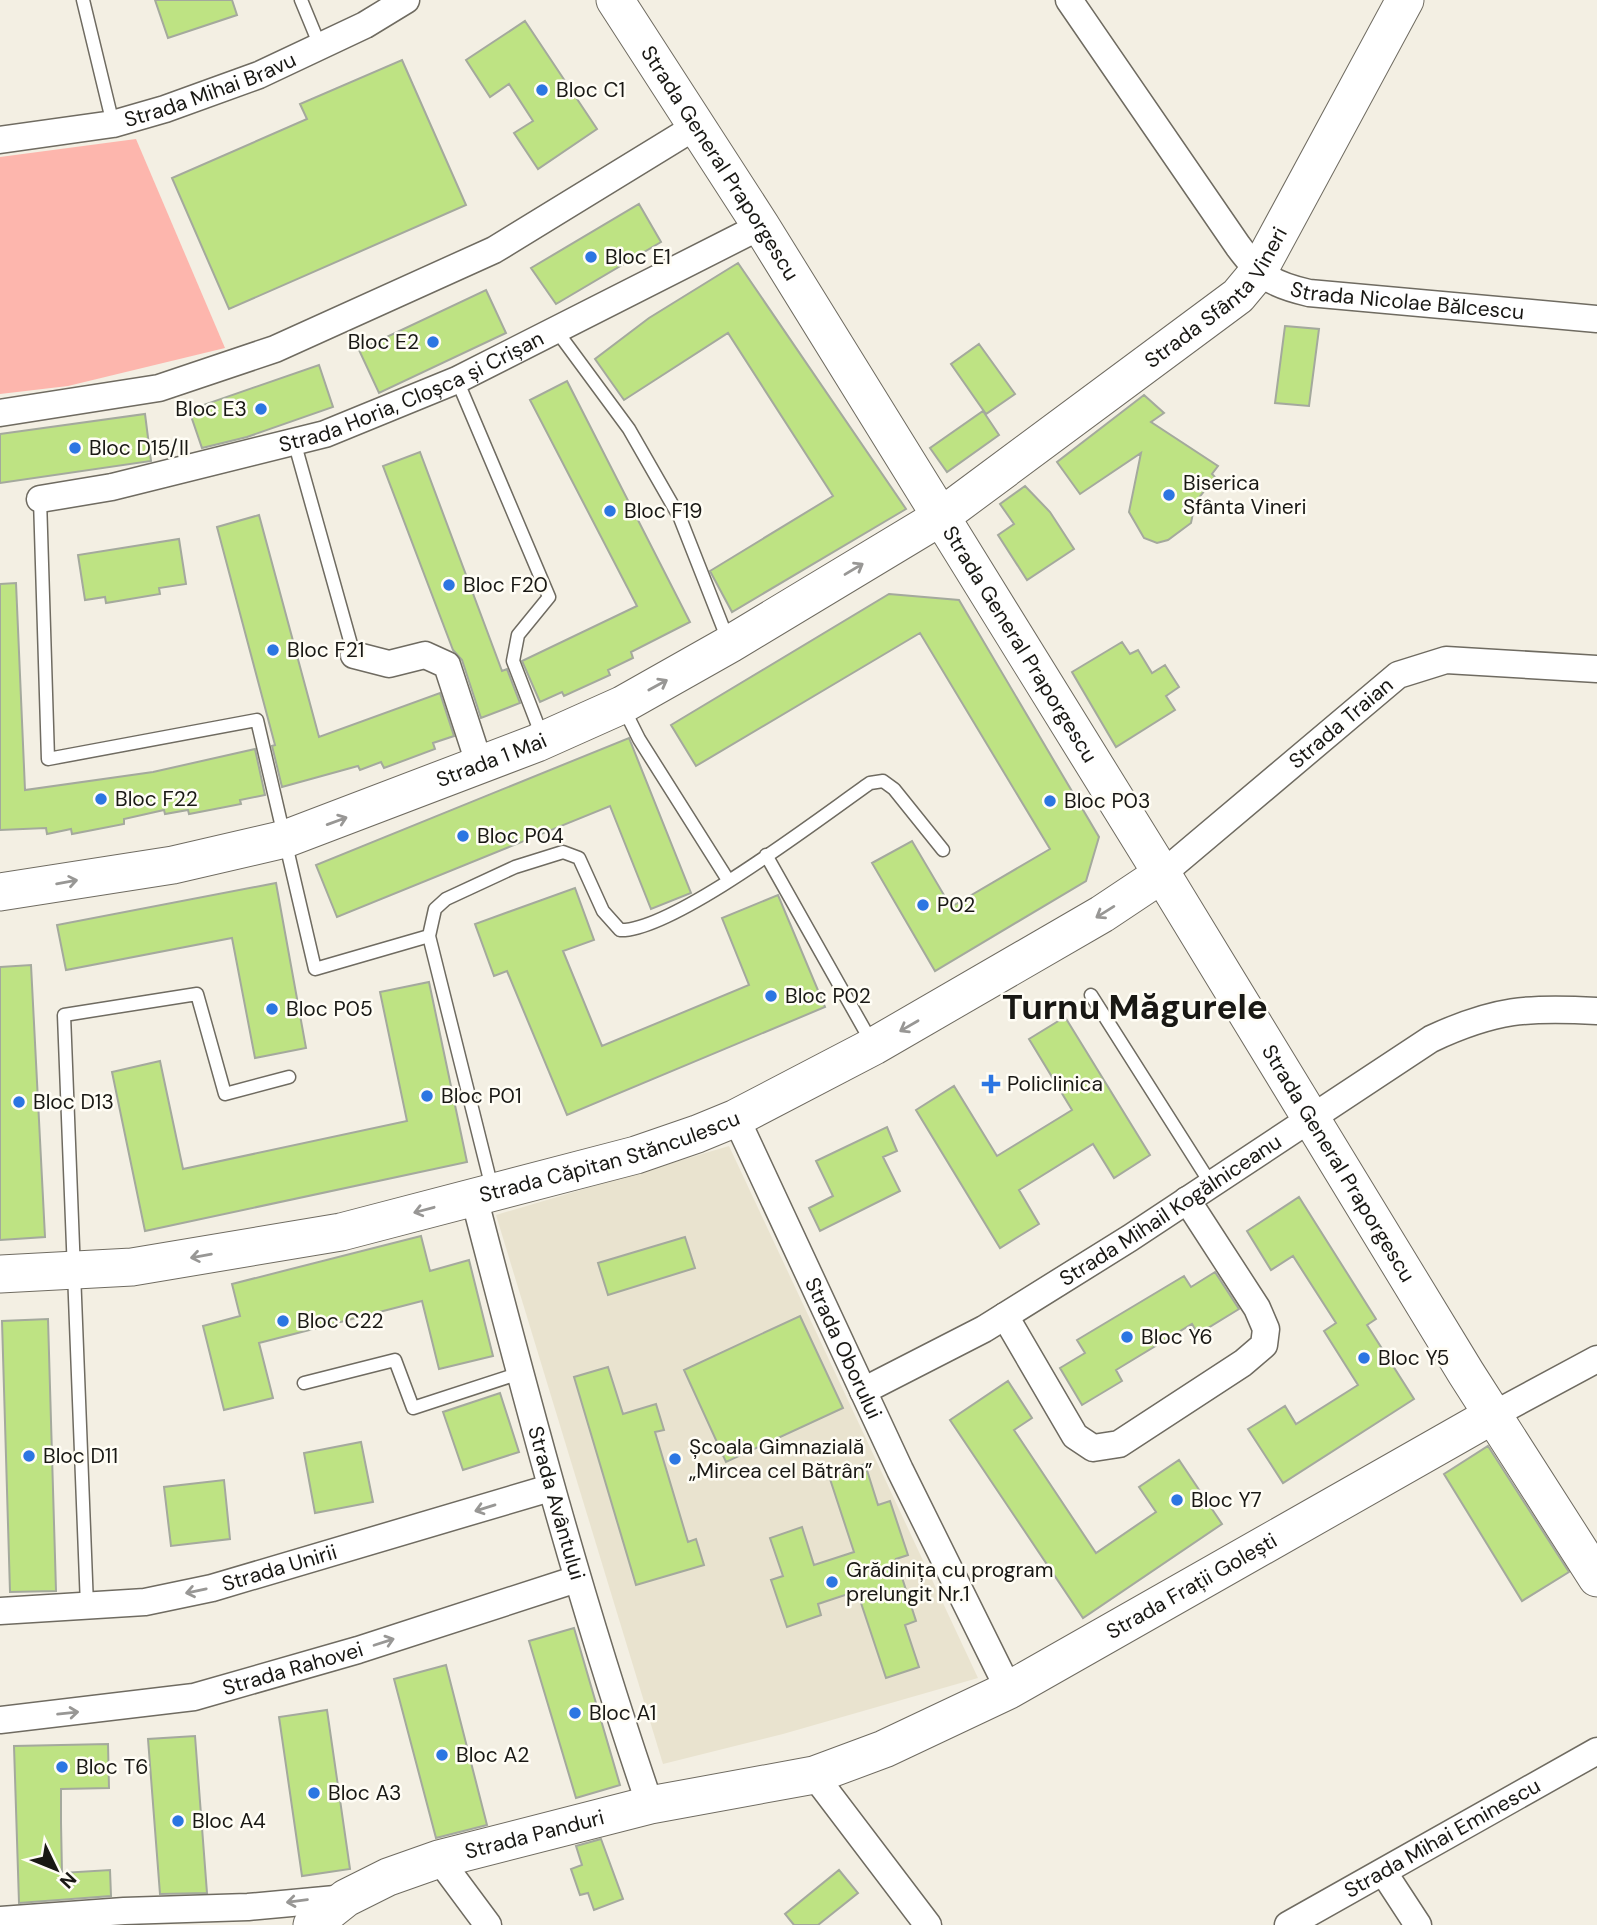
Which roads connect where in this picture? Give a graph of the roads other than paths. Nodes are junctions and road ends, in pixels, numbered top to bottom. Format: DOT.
graph roads {
  1 [pos="83,0"];
  2 [pos="301,0"];
  3 [pos="406,0"];
  4 [pos="615,0"];
  5 [pos="1069,0"];
  6 [pos="1405,0"];
  7 [pos="320,46"];
  8 [pos="113,124"];
  9 [pos="698,125"];
  10 [pos="0,140"];
  11 [pos="761,226"];
  12 [pos="1258,272"];
  13 [pos="1597,319"];
  14 [pos="556,330"];
  15 [pos="457,380"];
  16 [pos="0,413"];
  17 [pos="294,441"];
  18 [pos="40,499"];
  19 [pos="939,518"];
  20 [pos="730,645"];
  21 [pos="354,655"];
  22 [pos="1597,669"];
  23 [pos="622,705"];
  24 [pos="544,741"];
  25 [pos="480,766"];
  26 [pos="285,839"];
  27 [pos="943,850"];
  28 [pos="766,855"];
  29 [pos="1163,874"];
  30 [pos="728,880"];
  31 [pos="0,892"];
  32 [pos="429,936"];
  33 [pos="1091,995"];
  34 [pos="1597,1011"];
  35 [pos="874,1046"];
  36 [pos="289,1077"];
  37 [pos="736,1118"];
  38 [pos="1309,1119"];
  39 [pos="1211,1184"];
  40 [pos="483,1195"];
  41 [pos="1186,1200"];
  42 [pos="75,1270"];
  43 [pos="0,1274"];
  44 [pos="1005,1316"];
  45 [pos="1597,1359"];
  46 [pos="520,1373"];
  47 [pos="304,1383"];
  48 [pos="863,1391"];
  49 [pos="1493,1415"];
  50 [pos="550,1488"];
  51 [pos="1597,1578"];
  52 [pos="578,1579"];
  53 [pos="86,1606"];
  54 [pos="0,1611"];
  55 [pos="1009,1690"];
  56 [pos="0,1720"];
  57 [pos="1597,1751"];
  58 [pos="814,1775"];
  59 [pos="773,1782"];
  60 [pos="650,1805"];
  61 [pos="439,1859"];
  62 [pos="1384,1873"];
  63 [pos="346,1898"];
  64 [pos="250,1916"];
  65 [pos="0,1920"];
  66 [pos="312,1925"];
  67 [pos="488,1925"];
  68 [pos="928,1925"];
  69 [pos="1288,1925"];
  70 [pos="1418,1925"];
  1 -- 8 [label="lane"];
  2 -- 7 [label="lane"];
  3 -- 7 [label="street, Strada Mihai Bravu"];
  4 -- 9 [label="main road, Strada General Praporgescu"];
  5 -- 12 [label="street, Strada Nicolae Bălcescu"];
  6 -- 12 [label="main road, Strada Sfânta Vineri"];
  7 -- 8 [label="street, Strada Mihai Bravu"];
  8 -- 10 [label="street, Strada Mihai Bravu"];
  9 -- 11 [label="main road, Strada General Praporgescu"];
  9 -- 16 [label="street"];
  11 -- 14 [label="street, Strada Horia, Cloșca și Crișan"];
  11 -- 19 [label="main road, Strada General Praporgescu"];
  12 -- 13 [label="street, Strada Nicolae Bălcescu"];
  12 -- 19 [label="main road, Strada Sfânta Vineri"];
  14 -- 15 [label="street, Strada Horia, Cloșca și Crișan"];
  14 -- 20 [label="lane"];
  15 -- 17 [label="street, Strada Horia, Cloșca și Crișan"];
  15 -- 24 [label="lane"];
  17 -- 18 [label="street, Strada Horia, Cloșca și Crișan"];
  17 -- 21 [label="lane"];
  18 -- 26 [label="lane"];
  20 -- 19 [label="main road, Strada 1 Mai, one-way"];
  19 -- 29 [label="main road, Strada General Praporgescu"];
  23 -- 20 [label="main road, Strada 1 Mai, one-way"];
  21 -- 25 [label="street"];
  22 -- 29 [label="street, Strada Traian"];
  23 -- 24 [label="main road, Strada 1 Mai"];
  23 -- 30 [label="lane"];
  24 -- 25 [label="main road, Strada 1 Mai"];
  26 -- 25 [label="main road, Strada 1 Mai, one-way"];
  31 -- 26 [label="main road, Strada 1 Mai, one-way"];
  26 -- 32 [label="lane"];
  27 -- 28 [label="lane"];
  28 -- 30 [label="lane"];
  28 -- 35 [label="lane"];
  29 -- 35 [label="main road, Strada Căpitan Stănculescu, one-way"];
  29 -- 38 [label="main road, Strada General Praporgescu"];
  30 -- 32 [label="lane"];
  32 -- 40 [label="lane"];
  33 -- 39 [label="lane"];
  34 -- 38 [label="street, Strada Mihail Kogălniceanu"];
  35 -- 37 [label="main road, Strada Căpitan Stănculescu"];
  36 -- 42 [label="lane"];
  37 -- 40 [label="main road, Strada Căpitan Stănculescu"];
  37 -- 48 [label="street, Strada Oborului"];
  38 -- 39 [label="street, Strada Mihail Kogălniceanu"];
  38 -- 49 [label="main road, Strada General Praporgescu"];
  39 -- 41 [label="street, Strada Mihail Kogălniceanu"];
  40 -- 42 [label="main road, Strada Căpitan Stănculescu, one-way"];
  40 -- 46 [label="street, Strada Avântului"];
  41 -- 44 [label="street, Strada Mihail Kogălniceanu"];
  41 -- 44 [label="street"];
  42 -- 43 [label="main road, Strada Căpitan Stănculescu"];
  42 -- 53 [label="lane"];
  44 -- 48 [label="street, Strada Mihail Kogălniceanu"];
  45 -- 49 [label="street, Strada Frații Golești"];
  46 -- 47 [label="lane"];
  46 -- 50 [label="street, Strada Avântului"];
  48 -- 55 [label="street, Strada Oborului"];
  49 -- 51 [label="main road, Strada General Praporgescu"];
  49 -- 55 [label="main road, Strada Frații Golești"];
  50 -- 52 [label="street, Strada Avântului"];
  50 -- 53 [label="street, Strada Unirii, one-way"];
  56 -- 52 [label="street, Strada Rahovei, one-way"];
  52 -- 60 [label="street, Strada Avântului"];
  53 -- 54 [label="street, Strada Unirii"];
  55 -- 58 [label="main road, Strada Frații Golești"];
  57 -- 62 [label="street, Strada Mihai Eminescu"];
  58 -- 59 [label="main road, Strada Frații Golești"];
  58 -- 68 [label="street"];
  59 -- 60 [label="main road, Strada Panduri"];
  60 -- 61 [label="main road, Strada Panduri"];
  61 -- 63 [label="main road, Strada Panduri"];
  61 -- 67 [label="street"];
  62 -- 69 [label="street, Strada Mihai Eminescu"];
  62 -- 70 [label="street"];
  63 -- 64 [label="street, one-way"];
  63 -- 66 [label="main road, Strada Panduri"];
  64 -- 65 [label="street"];
}
